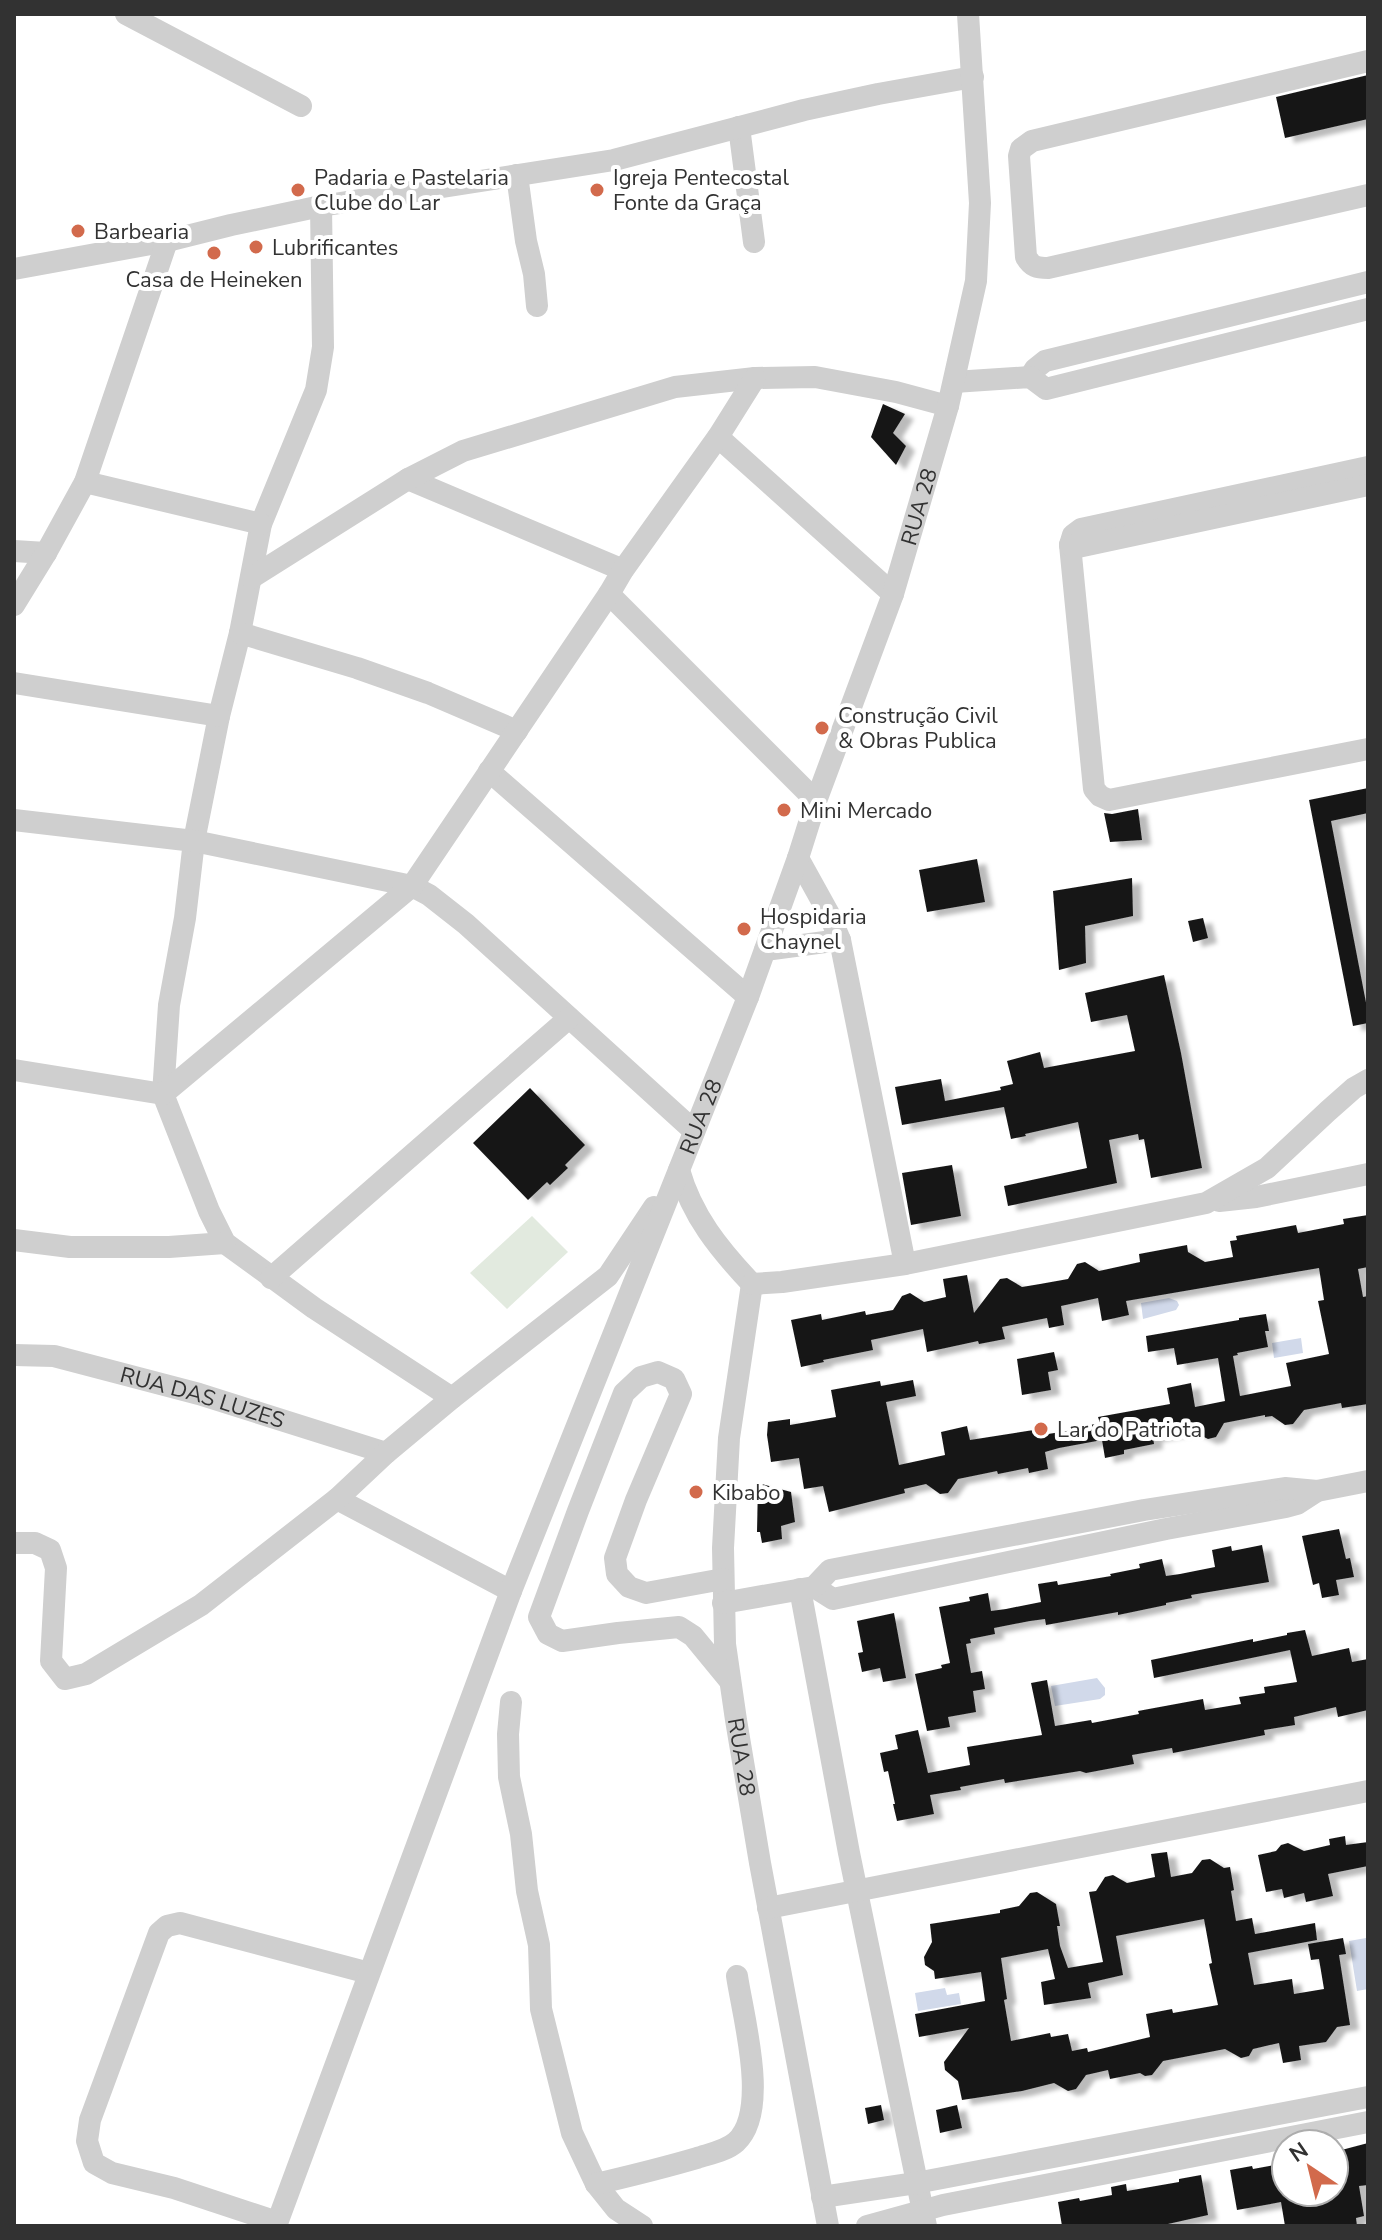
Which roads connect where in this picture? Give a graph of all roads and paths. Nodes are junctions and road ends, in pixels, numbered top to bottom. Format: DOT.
graph roads {
  1 [pos="126,14"];
  2 [pos="968,14"];
  3 [pos="1368,61"];
  4 [pos="973,77"];
  5 [pos="301,106"];
  6 [pos="739,127"];
  7 [pos="517,175"];
  8 [pos="1368,195"];
  9 [pos="321,206"];
  10 [pos="167,241"];
  11 [pos="754,242"];
  12 [pos="14,269"];
  13 [pos="1368,282"];
  14 [pos="537,306"];
  15 [pos="1368,309"];
  16 [pos="1030,377"];
  17 [pos="755,378"];
  18 [pos="954,382"];
  19 [pos="948,406"];
  20 [pos="718,437"];
  21 [pos="1368,467"];
  22 [pos="408,479"];
  23 [pos="85,482"];
  24 [pos="1368,485"];
  25 [pos="1269,497"];
  26 [pos="261,524"];
  27 [pos="14,551"];
  28 [pos="46,553"];
  29 [pos="623,570"];
  30 [pos="251,578"];
  31 [pos="609,594"];
  32 [pos="893,594"];
  33 [pos="14,605"];
  34 [pos="240,633"];
  35 [pos="14,683"];
  36 [pos="219,716"];
  37 [pos="517,731"];
  38 [pos="1368,749"];
  39 [pos="489,771"];
  40 [pos="816,801"];
  41 [pos="14,820"];
  42 [pos="194,841"];
  43 [pos="798,858"];
  44 [pos="412,886"];
  45 [pos="840,940"];
  46 [pos="765,950"];
  47 [pos="748,997"];
  48 [pos="569,1018"];
  49 [pos="14,1070"];
  50 [pos="1368,1080"];
  51 [pos="163,1094"];
  52 [pos="693,1130"];
  53 [pos="1285,1150"];
  54 [pos="679,1170"];
  55 [pos="1368,1174"];
  56 [pos="1307,1187"];
  57 [pos="1206,1203"];
  58 [pos="14,1240"];
  59 [pos="225,1243"];
  60 [pos="905,1264"];
  61 [pos="271,1278"];
  62 [pos="752,1284"];
  63 [pos="14,1355"];
  64 [pos="452,1398"];
  65 [pos="386,1453"];
  66 [pos="1368,1481"];
  67 [pos="337,1499"];
  68 [pos="14,1543"];
  69 [pos="723,1579"];
  70 [pos="807,1588"];
  71 [pos="511,1591"];
  72 [pos="723,1603"];
  73 [pos="730,1682"];
  74 [pos="511,1702"];
  75 [pos="1368,1791"];
  76 [pos="856,1891"];
  77 [pos="768,1908"];
  78 [pos="369,1973"];
  79 [pos="737,1976"];
  80 [pos="1368,2097"];
  81 [pos="1368,2122"];
  82 [pos="916,2183"];
  83 [pos="596,2184"];
  84 [pos="822,2197"];
  85 [pos="619,2218"];
  86 [pos="924,2218"];
  87 [pos="276,2224"];
  88 [pos="642,2226"];
  89 [pos="828,2226"];
  90 [pos="867,2226"];
  1 -- 5 [label="street"];
  2 -- 4 [label="street, RUA 28"];
  3 -- 8 [label="street"];
  4 -- 6 [label="street"];
  4 -- 18 [label="street, RUA 28"];
  6 -- 7 [label="street"];
  6 -- 11 [label="street"];
  7 -- 9 [label="street"];
  7 -- 14 [label="street"];
  9 -- 10 [label="street"];
  9 -- 26 [label="street"];
  10 -- 12 [label="street"];
  10 -- 23 [label="street"];
  13 -- 16 [label="street"];
  15 -- 16 [label="street"];
  16 -- 18 [label="street"];
  17 -- 19 [label="street"];
  17 -- 20 [label="street"];
  17 -- 22 [label="street"];
  18 -- 19 [label="street, RUA 28"];
  19 -- 32 [label="street, RUA 28"];
  20 -- 29 [label="street"];
  20 -- 32 [label="street"];
  21 -- 25 [label="street"];
  22 -- 29 [label="street"];
  22 -- 30 [label="street"];
  23 -- 26 [label="street"];
  23 -- 28 [label="street"];
  24 -- 25 [label="street"];
  25 -- 38 [label="street"];
  26 -- 30 [label="street"];
  27 -- 28 [label="street"];
  28 -- 33 [label="street"];
  29 -- 31 [label="street"];
  30 -- 34 [label="street"];
  31 -- 37 [label="street"];
  31 -- 40 [label="street"];
  32 -- 40 [label="street, RUA 28"];
  34 -- 36 [label="street"];
  34 -- 37 [label="street"];
  35 -- 36 [label="street"];
  36 -- 42 [label="street"];
  37 -- 39 [label="street"];
  39 -- 44 [label="street"];
  39 -- 47 [label="street"];
  40 -- 43 [label="street, RUA 28"];
  41 -- 42 [label="street"];
  42 -- 44 [label="street"];
  42 -- 51 [label="street"];
  43 -- 45 [label="street"];
  43 -- 46 [label="street, RUA 28"];
  44 -- 48 [label="street"];
  44 -- 51 [label="street"];
  45 -- 46 [label="street"];
  45 -- 60 [label="street"];
  46 -- 47 [label="street, RUA 28"];
  47 -- 52 [label="street, RUA 28"];
  48 -- 52 [label="street"];
  48 -- 61 [label="street"];
  49 -- 51 [label="street"];
  50 -- 53 [label="street"];
  51 -- 59 [label="street"];
  52 -- 54 [label="street, RUA 28"];
  53 -- 56 [label="street"];
  53 -- 57 [label="street"];
  54 -- 62 [label="street, RUA 28"];
  54 -- 64 [label="street"];
  54 -- 71 [label="street"];
  55 -- 56 [label="street"];
  56 -- 57 [label="street"];
  57 -- 60 [label="street"];
  58 -- 59 [label="street"];
  59 -- 61 [label="street"];
  60 -- 62 [label="street"];
  61 -- 64 [label="street"];
  62 -- 69 [label="street, RUA 28"];
  63 -- 65 [label="street, RUA DAS LUZES"];
  64 -- 65 [label="street"];
  65 -- 67 [label="street"];
  66 -- 70 [label="street"];
  67 -- 68 [label="street"];
  67 -- 71 [label="street"];
  69 -- 72 [label="street, RUA 28"];
  69 -- 73 [label="street"];
  70 -- 72 [label="street"];
  70 -- 76 [label="street"];
  71 -- 78 [label="street"];
  72 -- 73 [label="street, RUA 28"];
  73 -- 77 [label="street, RUA 28"];
  74 -- 83 [label="street"];
  75 -- 76 [label="street"];
  76 -- 77 [label="street"];
  76 -- 82 [label="street"];
  77 -- 84 [label="street, RUA 28"];
  78 -- 87 [label="street"];
  78 -- 87 [label="street"];
  79 -- 83 [label="street"];
  80 -- 82 [label="street"];
  81 -- 86 [label="street"];
  82 -- 84 [label="street"];
  82 -- 86 [label="street"];
  83 -- 85 [label="street"];
  84 -- 89 [label="street, RUA 28"];
  85 -- 88 [label="street"];
  86 -- 90 [label="street"];
}
